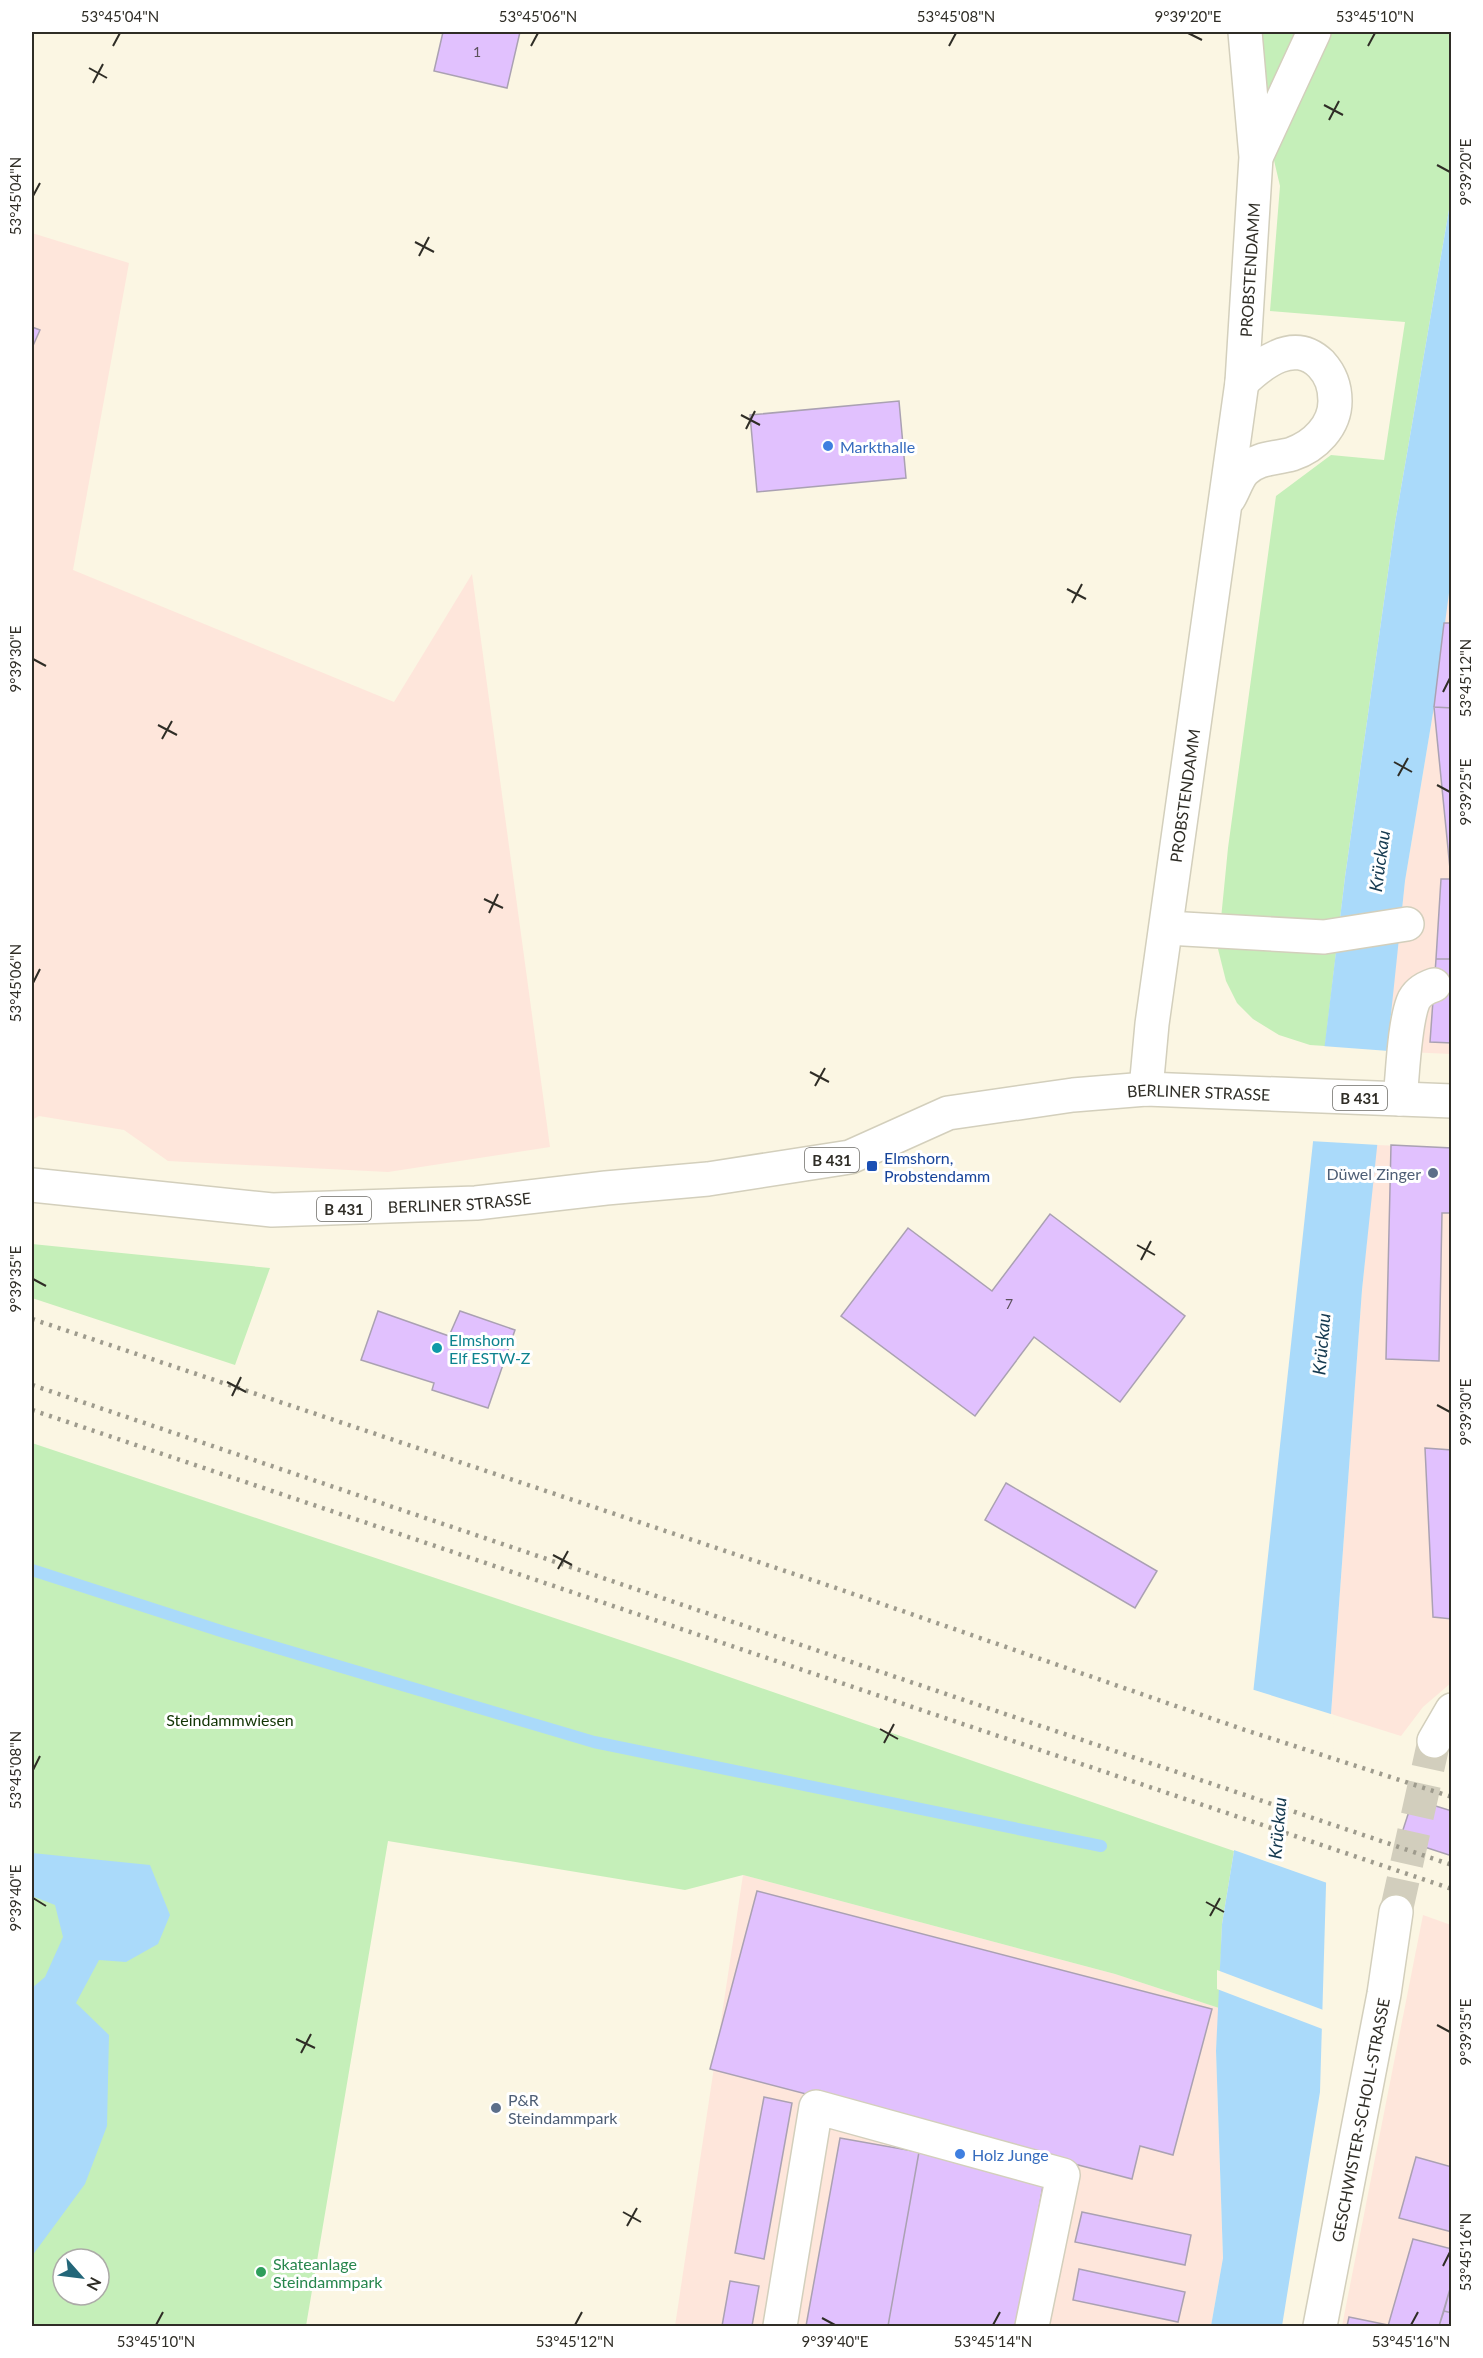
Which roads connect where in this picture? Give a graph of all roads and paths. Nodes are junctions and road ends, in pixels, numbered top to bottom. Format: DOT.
graph roads {
  1 [pos="1245,32"];
  2 [pos="1314,32"];
  3 [pos="1256,157"];
  4 [pos="1242,382"];
  5 [pos="1226,505"];
  6 [pos="1407,924"];
  7 [pos="1167,928"];
  8 [pos="1434,985"];
  9 [pos="1146,1089"];
  10 [pos="1408,1100"];
  11 [pos="1452,1101"];
  12 [pos="32,1185"];
  13 [pos="1452,1710"];
  14 [pos="1434,1741"];
  15 [pos="1396,1912"];
  16 [pos="780,2326"];
  17 [pos="1032,2326"];
  18 [pos="1320,2326"];
  1 -- 3 [label="street, PROBSTENDAMM"];
  2 -- 3 [label="street, PROBSTENDAMM"];
  3 -- 4 [label="street, PROBSTENDAMM"];
  4 -- 5 [label="street, PROBSTENDAMM"];
  4 -- 5 [label="street, PROBSTENDAMM"];
  5 -- 7 [label="street, PROBSTENDAMM"];
  6 -- 7 [label="street"];
  7 -- 9 [label="street, PROBSTENDAMM"];
  8 -- 10 [label="street"];
  9 -- 10 [label="street, BERLINER STRASSE / B 431"];
  9 -- 12 [label="street, BERLINER STRASSE / B 431"];
  10 -- 11 [label="street, BERLINER STRASSE / B 431"];
  13 -- 14 [label="street"];
  15 -- 18 [label="street, GESCHWISTER-SCHOLL-STRASSE"];
  16 -- 17 [label="street"];
}
